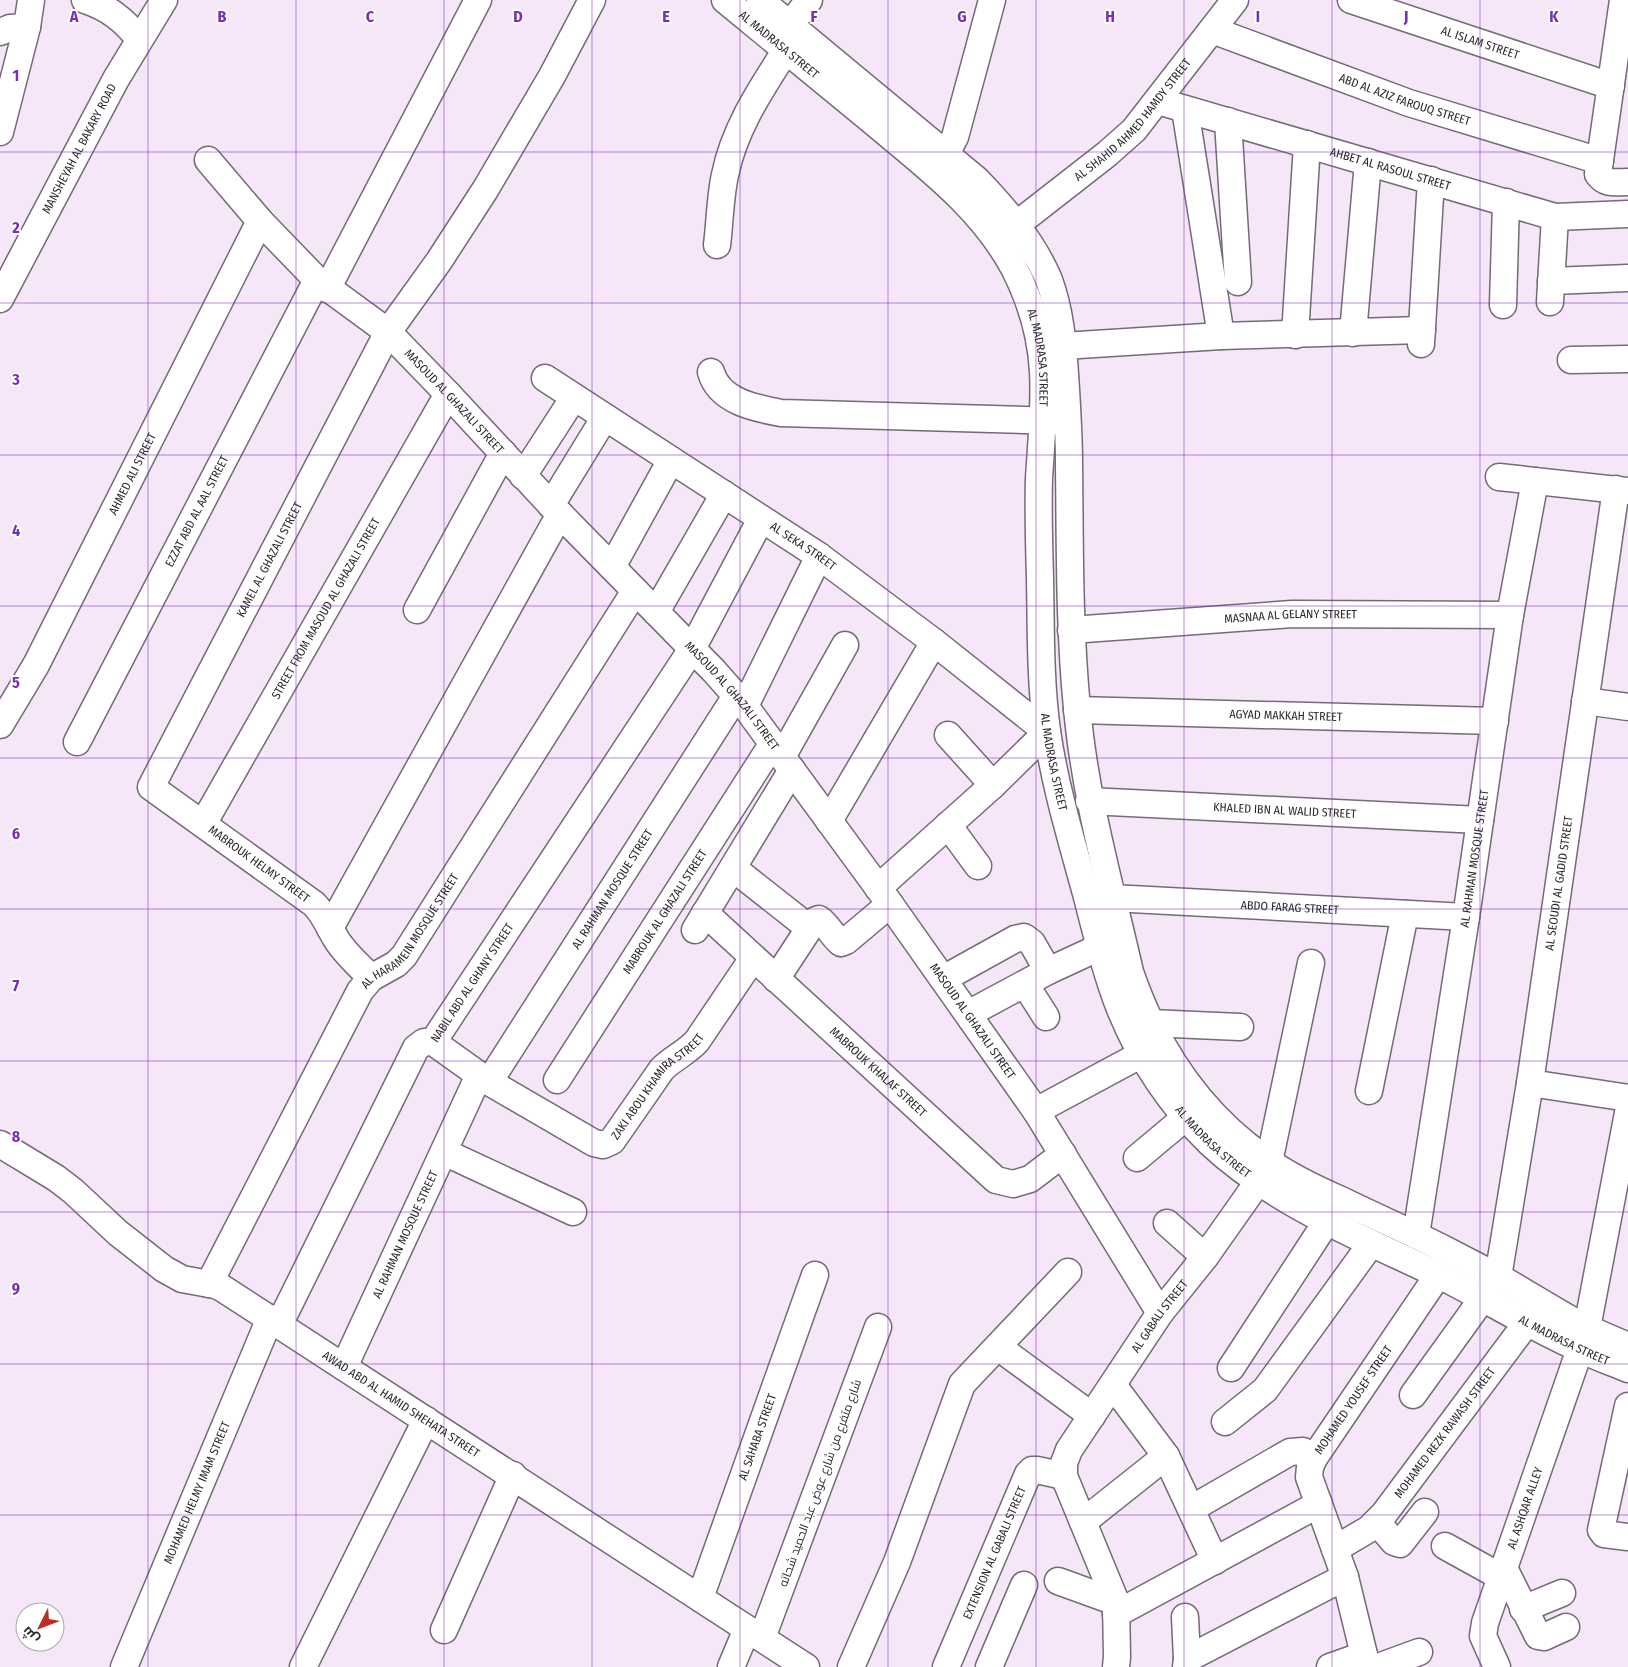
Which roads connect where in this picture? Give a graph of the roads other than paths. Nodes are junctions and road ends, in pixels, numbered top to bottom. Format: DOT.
graph roads {
  1 [pos="85,0"];
  2 [pos="164,0"];
  3 [pos="478,0"];
  4 [pos="592,0"];
  5 [pos="725,0"];
  6 [pos="760,0"];
  7 [pos="809,0"];
  8 [pos="992,0"];
  9 [pos="1233,0"];
  10 [pos="1351,0"];
  11 [pos="1617,2"];
  12 [pos="32,7"];
  13 [pos="1212,30"];
  14 [pos="0,32"];
  15 [pos="788,38"];
  16 [pos="139,39"];
  17 [pos="1622,49"];
  18 [pos="1610,86"];
  19 [pos="1158,101"];
  20 [pos="1186,109"];
  21 [pos="1617,120"];
  22 [pos="1228,121"];
  23 [pos="0,132"];
  24 [pos="1307,144"];
  25 [pos="208,160"];
  26 [pos="1600,161"];
  27 [pos="1368,162"];
  28 [pos="939,163"];
  29 [pos="1430,180"];
  30 [pos="1628,182"];
  31 [pos="1506,202"];
  32 [pos="1628,214"];
  33 [pos="1555,216"];
  34 [pos="260,221"];
  35 [pos="1016,225"];
  36 [pos="717,244"];
  37 [pos="1628,278"];
  38 [pos="1238,282"];
  39 [pos="322,284"];
  40 [pos="0,300"];
  41 [pos="1503,305"];
  42 [pos="388,332"];
  43 [pos="1353,333"];
  44 [pos="1295,334"];
  45 [pos="1221,336"];
  46 [pos="1063,346"];
  47 [pos="1628,359"];
  48 [pos="1571,360"];
  49 [pos="711,372"];
  50 [pos="546,378"];
  51 [pos="448,394"];
  52 [pos="574,396"];
  53 [pos="605,417"];
  54 [pos="1042,420"];
  55 [pos="1068,422"];
  56 [pos="503,453"];
  57 [pos="671,460"];
  58 [pos="524,476"];
  59 [pos="1499,478"];
  60 [pos="1535,481"];
  61 [pos="1622,490"];
  62 [pos="724,494"];
  63 [pos="555,510"];
  64 [pos="761,519"];
  65 [pos="819,556"];
  66 [pos="612,567"];
  67 [pos="635,591"];
  68 [pos="417,610"];
  69 [pos="656,612"];
  70 [pos="1510,615"];
  71 [pos="1071,630"];
  72 [pos="934,642"];
  73 [pos="845,645"];
  74 [pos="692,650"];
  75 [pos="740,701"];
  76 [pos="1585,701"];
  77 [pos="1628,707"];
  78 [pos="1077,710"];
  79 [pos="1495,721"];
  80 [pos="0,725"];
  81 [pos="1047,732"];
  82 [pos="948,735"];
  83 [pos="77,742"];
  84 [pos="782,757"];
  85 [pos="993,785"];
  86 [pos="151,787"];
  87 [pos="1090,801"];
  88 [pos="1480,820"];
  89 [pos="829,821"];
  90 [pos="203,824"];
  91 [pos="948,825"];
  92 [pos="978,866"];
  93 [pos="733,868"];
  94 [pos="884,896"];
  95 [pos="1112,898"];
  96 [pos="1405,914"];
  97 [pos="1466,917"];
  98 [pos="330,928"];
  99 [pos="809,928"];
  100 [pos="1100,947"];
  101 [pos="754,958"];
  102 [pos="1311,963"];
  103 [pos="1048,971"];
  104 [pos="371,978"];
  105 [pos="776,979"];
  106 [pos="943,979"];
  107 [pos="1025,984"];
  108 [pos="968,1014"];
  109 [pos="1046,1017"];
  110 [pos="1150,1023"];
  111 [pos="1240,1026"];
  112 [pos="433,1042"];
  113 [pos="1142,1054"];
  114 [pos="484,1078"];
  115 [pos="557,1080"];
  116 [pos="1530,1083"];
  117 [pos="1369,1091"];
  118 [pos="1628,1098"];
  119 [pos="1036,1111"];
  120 [pos="1628,1113"];
  121 [pos="1186,1117"];
  122 [pos="0,1144"];
  123 [pos="444,1152"];
  124 [pos="1062,1154"];
  125 [pos="1137,1158"];
  126 [pos="1263,1172"];
  127 [pos="573,1212"];
  128 [pos="1327,1221"];
  129 [pos="1166,1223"];
  130 [pos="1416,1235"];
  131 [pos="1371,1244"];
  132 [pos="1205,1257"];
  133 [pos="1068,1272"];
  134 [pos="815,1275"];
  135 [pos="1438,1275"];
  136 [pos="1498,1277"];
  137 [pos="209,1284"];
  138 [pos="1482,1299"];
  139 [pos="1160,1313"];
  140 [pos="1535,1313"];
  141 [pos="275,1321"];
  142 [pos="878,1327"];
  143 [pos="1583,1339"];
  144 [pos="1628,1346"];
  145 [pos="998,1347"];
  146 [pos="344,1367"];
  147 [pos="1231,1368"];
  148 [pos="1628,1369"];
  149 [pos="1112,1385"];
  150 [pos="1413,1395"];
  151 [pos="1628,1406"];
  152 [pos="1092,1416"];
  153 [pos="426,1420"];
  154 [pos="1225,1422"];
  155 [pos="1166,1456"];
  156 [pos="1314,1458"];
  157 [pos="513,1476"];
  158 [pos="1064,1476"];
  159 [pos="1319,1504"];
  160 [pos="1191,1508"];
  161 [pos="1425,1512"];
  162 [pos="1083,1522"];
  163 [pos="1377,1522"];
  164 [pos="1628,1537"];
  165 [pos="1445,1546"];
  166 [pos="1335,1549"];
  167 [pos="1215,1561"];
  168 [pos="1503,1573"];
  169 [pos="1345,1577"];
  170 [pos="1058,1581"];
  171 [pos="1024,1585"];
  172 [pos="1562,1593"];
  173 [pos="700,1598"];
  174 [pos="1116,1608"];
  175 [pos="1523,1609"];
  176 [pos="1185,1617"];
  177 [pos="1566,1627"];
  178 [pos="444,1630"];
  179 [pos="755,1633"];
  180 [pos="1419,1652"];
  181 [pos="1186,1663"];
  182 [pos="1370,1663"];
  183 [pos="124,1667"];
  184 [pos="303,1667"];
  185 [pos="731,1667"];
  186 [pos="806,1667"];
  187 [pos="852,1667"];
  188 [pos="946,1667"];
  189 [pos="989,1667"];
  190 [pos="1116,1667"];
  191 [pos="1330,1667"];
  192 [pos="1497,1667"];
  1 -- 16 [label="street"];
  2 -- 16 [label="street, MANSHEYAH AL BAKARY ROAD"];
  3 -- 39 [label="street, EZZAT ABD AL AAL STREET"];
  4 -- 42 [label="street, KAMEL AL GHAZALI STREET"];
  5 -- 15 [label="street, AL MADRASA STREET"];
  6 -- 15 [label="street, AL MADRASA STREET"];
  7 -- 15 [label="street"];
  8 -- 28 [label="street"];
  9 -- 13 [label="street, AL SHAHID AHMED HAMDY STREET"];
  10 -- 18 [label="street, AL ISLAM STREET"];
  11 -- 17 [label="street"];
  12 -- 14 [label="street"];
  12 -- 23 [label="street"];
  13 -- 19 [label="street, AL SHAHID AHMED HAMDY STREET"];
  13 -- 26 [label="street, ABD AL AZIZ FAROUQ STREET"];
  15 -- 28 [label="street, AL MADRASA STREET"];
  15 -- 36 [label="street"];
  16 -- 40 [label="street, MANSHEYAH AL BAKARY ROAD"];
  17 -- 18 [label="street"];
  18 -- 21 [label="street"];
  19 -- 20 [label="street, AHBET AL RASOUL STREET"];
  19 -- 35 [label="street, AL SHAHID AHMED HAMDY STREET"];
  20 -- 22 [label="street, AHBET AL RASOUL STREET"];
  20 -- 45 [label="street"];
  21 -- 26 [label="street"];
  22 -- 24 [label="street, AHBET AL RASOUL STREET"];
  22 -- 38 [label="street"];
  24 -- 27 [label="street, AHBET AL RASOUL STREET"];
  24 -- 44 [label="street"];
  25 -- 34 [label="street, MASOUD AL GHAZALI STREET"];
  26 -- 30 [label="street"];
  27 -- 29 [label="street, AHBET AL RASOUL STREET"];
  27 -- 43 [label="street"];
  28 -- 35 [label="street, AL MADRASA STREET"];
  28 -- 54 [label="street, AL MADRASA STREET"];
  29 -- 31 [label="street, AHBET AL RASOUL STREET"];
  29 -- 43 [label="street"];
  31 -- 33 [label="street, AHBET AL RASOUL STREET"];
  31 -- 41 [label="street"];
  32 -- 33 [label="street, AHBET AL RASOUL STREET"];
  33 -- 37 [label="street"];
  34 -- 39 [label="street, MASOUD AL GHAZALI STREET"];
  34 -- 80 [label="street, AHMED ALI STREET"];
  35 -- 46 [label="street, AL MADRASA STREET"];
  39 -- 42 [label="street, MASOUD AL GHAZALI STREET"];
  39 -- 83 [label="street, EZZAT ABD AL AAL STREET"];
  42 -- 51 [label="street, MASOUD AL GHAZALI STREET"];
  42 -- 86 [label="street, KAMEL AL GHAZALI STREET"];
  43 -- 44 [label="street"];
  44 -- 45 [label="street"];
  45 -- 46 [label="street"];
  46 -- 55 [label="street, AL MADRASA STREET"];
  47 -- 48 [label="street"];
  49 -- 54 [label="street"];
  50 -- 52 [label="street, AL SEKA STREET"];
  51 -- 56 [label="street, MASOUD AL GHAZALI STREET"];
  51 -- 90 [label="street, STREET FROM MASOUD AL GHAZALI STREET"];
  52 -- 53 [label="street, AL SEKA STREET"];
  52 -- 58 [label="street"];
  53 -- 57 [label="street, AL SEKA STREET"];
  53 -- 63 [label="street"];
  54 -- 55 [label="street"];
  54 -- 81 [label="street, AL MADRASA STREET"];
  55 -- 71 [label="street, AL MADRASA STREET"];
  56 -- 58 [label="street, MASOUD AL GHAZALI STREET"];
  56 -- 68 [label="street"];
  57 -- 62 [label="street, AL SEKA STREET"];
  57 -- 66 [label="street"];
  58 -- 63 [label="street, MASOUD AL GHAZALI STREET"];
  59 -- 60 [label="street"];
  60 -- 61 [label="street"];
  60 -- 70 [label="street, AL RAHMAN MOSQUE STREET"];
  61 -- 76 [label="street, AL SEOUDI AL GADID STREET"];
  62 -- 64 [label="street, AL SEKA STREET"];
  62 -- 69 [label="street"];
  63 -- 66 [label="street, MASOUD AL GHAZALI STREET"];
  63 -- 98 [label="street"];
  64 -- 65 [label="street, AL SEKA STREET"];
  64 -- 74 [label="street, NABIL ABD AL GHANY STREET"];
  65 -- 72 [label="street, AL SEKA STREET"];
  65 -- 75 [label="street, AL RAHMAN MOSQUE STREET"];
  66 -- 67 [label="street, MASOUD AL GHAZALI STREET"];
  67 -- 69 [label="street, MASOUD AL GHAZALI STREET"];
  67 -- 104 [label="street, AL HARAMEIN MOSQUE STREET"];
  69 -- 74 [label="street, MASOUD AL GHAZALI STREET"];
  70 -- 71 [label="street, MASNAA AL GELANY STREET"];
  70 -- 79 [label="street, AL RAHMAN MOSQUE STREET"];
  71 -- 78 [label="street, AL MADRASA STREET"];
  72 -- 81 [label="street, AL SEKA STREET"];
  72 -- 89 [label="street"];
  73 -- 84 [label="street"];
  74 -- 75 [label="street, MASOUD AL GHAZALI STREET"];
  74 -- 112 [label="street, NABIL ABD AL GHANY STREET"];
  75 -- 84 [label="street, MASOUD AL GHAZALI STREET"];
  75 -- 114 [label="street, AL RAHMAN MOSQUE STREET"];
  76 -- 77 [label="street"];
  76 -- 116 [label="street, AL SEOUDI AL GADID STREET"];
  78 -- 79 [label="street, AGYAD MAKKAH STREET"];
  78 -- 87 [label="street, AL MADRASA STREET"];
  79 -- 88 [label="street, AL RAHMAN MOSQUE STREET"];
  81 -- 85 [label="street"];
  81 -- 100 [label="street, AL MADRASA STREET"];
  82 -- 85 [label="street"];
  84 -- 89 [label="street, MASOUD AL GHAZALI STREET"];
  84 -- 93 [label="street, MABROUK KHALAF STREET"];
  84 -- 115 [label="street, MABROUK AL GHAZALI STREET"];
  85 -- 91 [label="street"];
  86 -- 90 [label="street, MABROUK HELMY STREET"];
  87 -- 88 [label="street, KHALED IBN AL WALID STREET"];
  87 -- 95 [label="street, AL MADRASA STREET"];
  88 -- 97 [label="street, AL RAHMAN MOSQUE STREET"];
  89 -- 94 [label="street, MASOUD AL GHAZALI STREET"];
  90 -- 98 [label="street, MABROUK HELMY STREET"];
  91 -- 92 [label="street"];
  91 -- 94 [label="street"];
  93 -- 99 [label="street"];
  93 -- 101 [label="street, MABROUK KHALAF STREET"];
  94 -- 99 [label="street"];
  94 -- 106 [label="street, MASOUD AL GHAZALI STREET"];
  95 -- 96 [label="street, ABDO FARAG STREET"];
  95 -- 110 [label="street, AL MADRASA STREET"];
  96 -- 97 [label="street, ABDO FARAG STREET"];
  96 -- 117 [label="street"];
  97 -- 130 [label="street, AL RAHMAN MOSQUE STREET"];
  98 -- 104 [label="street, MABROUK HELMY STREET"];
  99 -- 105 [label="street"];
  100 -- 103 [label="street"];
  100 -- 113 [label="street, AL MADRASA STREET"];
  101 -- 105 [label="street, MABROUK KHALAF STREET"];
  101 -- 114 [label="street, ZAKI ABOU KHAMIRA STREET"];
  102 -- 126 [label="street"];
  103 -- 106 [label="street"];
  103 -- 107 [label="street"];
  104 -- 137 [label="street, AL HARAMEIN MOSQUE STREET"];
  105 -- 124 [label="street, MABROUK KHALAF STREET"];
  106 -- 108 [label="street, MASOUD AL GHAZALI STREET"];
  107 -- 108 [label="street"];
  107 -- 109 [label="street"];
  108 -- 119 [label="street, MASOUD AL GHAZALI STREET"];
  110 -- 111 [label="street"];
  110 -- 126 [label="street, AL MADRASA STREET"];
  112 -- 114 [label="street, ZAKI ABOU KHAMIRA STREET"];
  112 -- 141 [label="street, NABIL ABD AL GHANY STREET"];
  113 -- 119 [label="street"];
  113 -- 121 [label="street, AL MADRASA STREET"];
  114 -- 123 [label="street, AL RAHMAN MOSQUE STREET"];
  116 -- 118 [label="street"];
  116 -- 136 [label="street, AL SEOUDI AL GADID STREET"];
  119 -- 124 [label="street, MASOUD AL GHAZALI STREET"];
  120 -- 143 [label="street, AL ASHQAR ALLEY"];
  121 -- 125 [label="street"];
  121 -- 126 [label="street, AL MADRASA STREET"];
  122 -- 137 [label="street, AWAD ABD AL HAMID SHEHATA STREET"];
  123 -- 127 [label="street"];
  123 -- 146 [label="street, AL RAHMAN MOSQUE STREET"];
  124 -- 139 [label="street, MASOUD AL GHAZALI STREET"];
  126 -- 128 [label="street, AL MADRASA STREET"];
  126 -- 130 [label="street, AL MADRASA STREET"];
  126 -- 132 [label="street, AL GABALI STREET"];
  128 -- 131 [label="street, AL MADRASA STREET"];
  128 -- 147 [label="street"];
  129 -- 132 [label="street"];
  130 -- 136 [label="street, AL MADRASA STREET"];
  131 -- 135 [label="street, AL MADRASA STREET"];
  131 -- 154 [label="street"];
  132 -- 139 [label="street, AL GABALI STREET"];
  133 -- 145 [label="street"];
  134 -- 173 [label="street, AL SAHABA STREET"];
  135 -- 138 [label="street, AL MADRASA STREET"];
  135 -- 156 [label="street, MOHAMED YOUSEF STREET"];
  136 -- 138 [label="street"];
  136 -- 140 [label="street, AL MADRASA STREET"];
  137 -- 141 [label="street, AWAD ABD AL HAMID SHEHATA STREET"];
  138 -- 140 [label="street, AL MADRASA STREET"];
  138 -- 150 [label="street"];
  139 -- 149 [label="street, AL GABALI STREET"];
  140 -- 143 [label="street, AL MADRASA STREET"];
  140 -- 163 [label="street, MOHAMED REZK RAWASH STREET"];
  141 -- 146 [label="street, AWAD ABD AL HAMID SHEHATA STREET"];
  141 -- 183 [label="street, MOHAMED HELMY IMAM STREET"];
  142 -- 179 [label="street, شارع متفرع من شارع عوض عبد الحميد شحاته"];
  143 -- 144 [label="street, AL MADRASA STREET"];
  143 -- 148 [label="street, AL MADRASA STREET"];
  143 -- 168 [label="street, AL ASHQAR ALLEY"];
  145 -- 152 [label="street"];
  145 -- 187 [label="street"];
  146 -- 153 [label="street, AWAD ABD AL HAMID SHEHATA STREET"];
  149 -- 152 [label="street, AL GABALI STREET"];
  149 -- 155 [label="street"];
  151 -- 164 [label="street"];
  152 -- 158 [label="street, AL GABALI STREET"];
  153 -- 157 [label="street, AWAD ABD AL HAMID SHEHATA STREET"];
  153 -- 184 [label="street"];
  155 -- 160 [label="street"];
  155 -- 162 [label="street"];
  156 -- 159 [label="street"];
  156 -- 160 [label="street, MOHAMED YOUSEF STREET"];
  157 -- 173 [label="street, AWAD ABD AL HAMID SHEHATA STREET"];
  157 -- 178 [label="street"];
  158 -- 162 [label="street"];
  158 -- 188 [label="street, EXTENSION AL GABALI STREET"];
  159 -- 166 [label="street"];
  159 -- 167 [label="street"];
  160 -- 167 [label="street"];
  161 -- 163 [label="street"];
  162 -- 174 [label="street"];
  163 -- 166 [label="street, MOHAMED REZK RAWASH STREET"];
  165 -- 168 [label="street"];
  166 -- 169 [label="street"];
  167 -- 174 [label="street"];
  168 -- 175 [label="street"];
  168 -- 192 [label="street, AL ASHQAR ALLEY"];
  169 -- 181 [label="street"];
  169 -- 182 [label="street"];
  170 -- 174 [label="street"];
  171 -- 189 [label="street"];
  172 -- 175 [label="street"];
  173 -- 179 [label="street, AWAD ABD AL HAMID SHEHATA STREET"];
  174 -- 190 [label="street"];
  175 -- 177 [label="street"];
  176 -- 181 [label="street"];
  179 -- 185 [label="street, شارع متفرع من شارع عوض عبد الحميد شحاته"];
  179 -- 186 [label="street, AWAD ABD AL HAMID SHEHATA STREET"];
  180 -- 182 [label="street"];
  182 -- 191 [label="street"];
}
